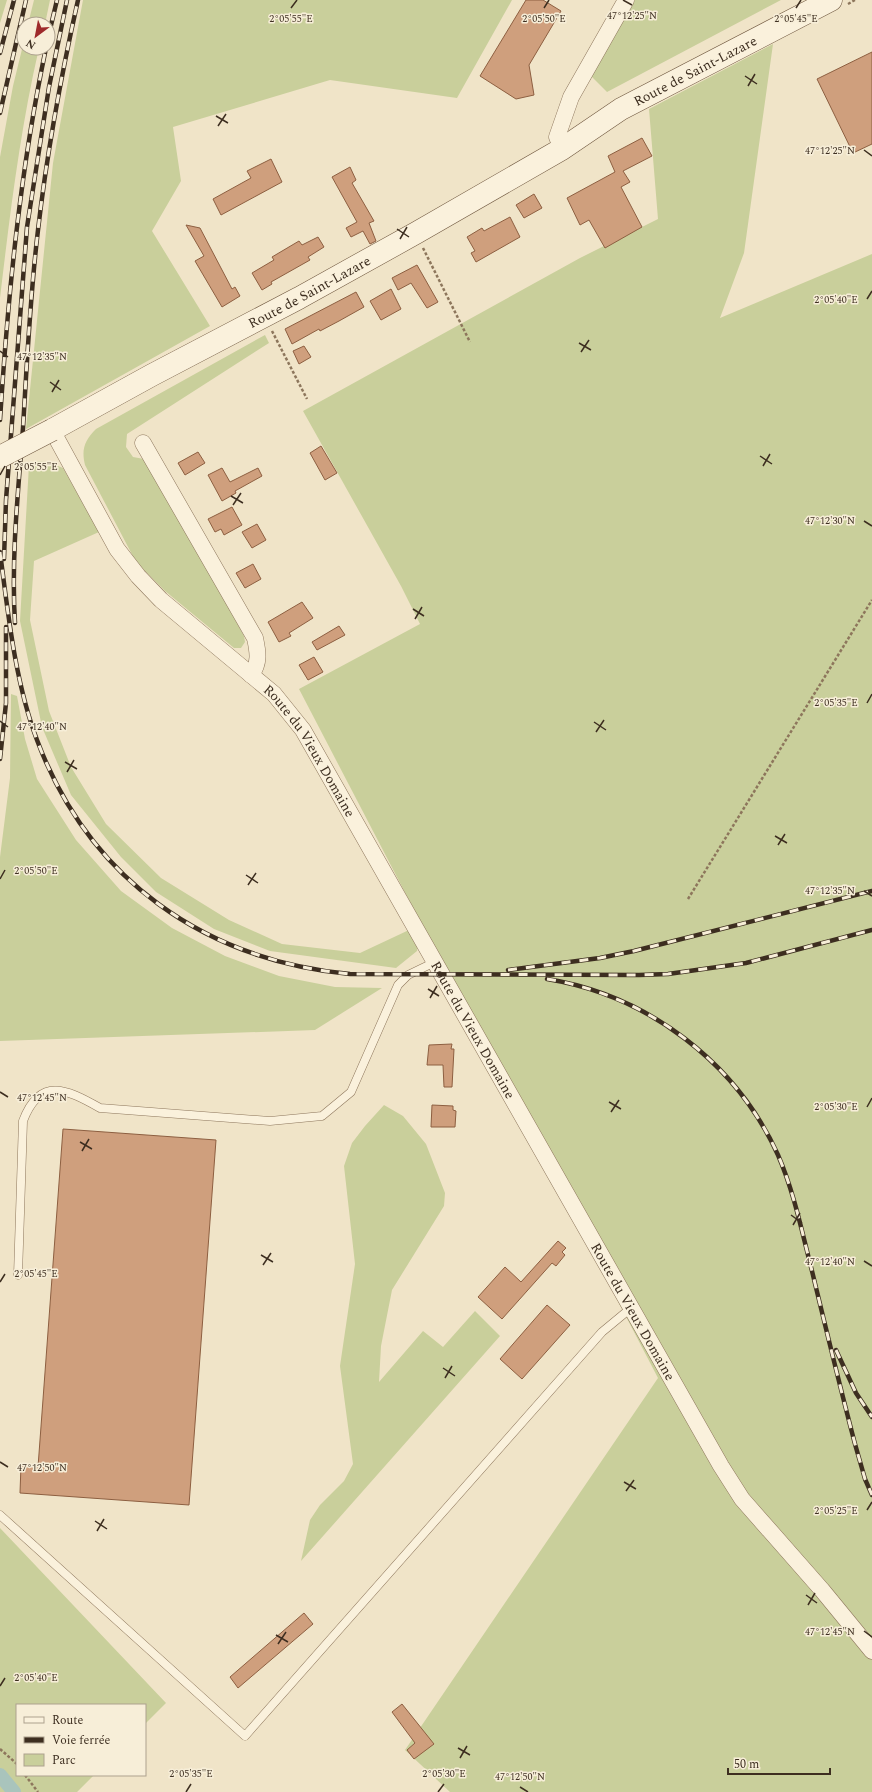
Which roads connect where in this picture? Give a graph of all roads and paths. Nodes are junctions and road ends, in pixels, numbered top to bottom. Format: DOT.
graph roads {
  1 [pos="626,0"];
  2 [pos="831,0"];
  3 [pos="562,149"];
  4 [pos="416,233"];
  5 [pos="264,316"];
  6 [pos="470,342"];
  7 [pos="307,399"];
  8 [pos="52,430"];
  9 [pos="143,442"];
  10 [pos="0,457"];
  11 [pos="872,600"];
  12 [pos="251,675"];
  13 [pos="688,900"];
  14 [pos="435,962"];
  15 [pos="18,1275"];
  16 [pos="631,1308"];
  17 [pos="0,1515"];
  18 [pos="872,1651"];
  19 [pos="0,1749"];
  20 [pos="16,1763"];
  21 [pos="26,1776"];
  22 [pos="38,1792"];
  1 -- 3 [label="street"];
  2 -- 3 [label="main road, Route de Saint-Lazare"];
  3 -- 4 [label="main road, Route de Saint-Lazare"];
  4 -- 5 [label="main road, Route de Saint-Lazare"];
  4 -- 6 [label="path"];
  5 -- 7 [label="path"];
  5 -- 8 [label="main road, Route de Saint-Lazare"];
  8 -- 10 [label="main road, Route de Saint-Lazare, bridge"];
  8 -- 12 [label="street, Route du Vieux Domaine"];
  9 -- 12 [label="street"];
  11 -- 13 [label="path"];
  12 -- 14 [label="street, Route du Vieux Domaine"];
  14 -- 15 [label="lane"];
  14 -- 16 [label="street, Route du Vieux Domaine"];
  16 -- 17 [label="lane"];
  16 -- 18 [label="street, Route du Vieux Domaine"];
  19 -- 20 [label="path"];
  21 -- 22 [label="path"];
}
